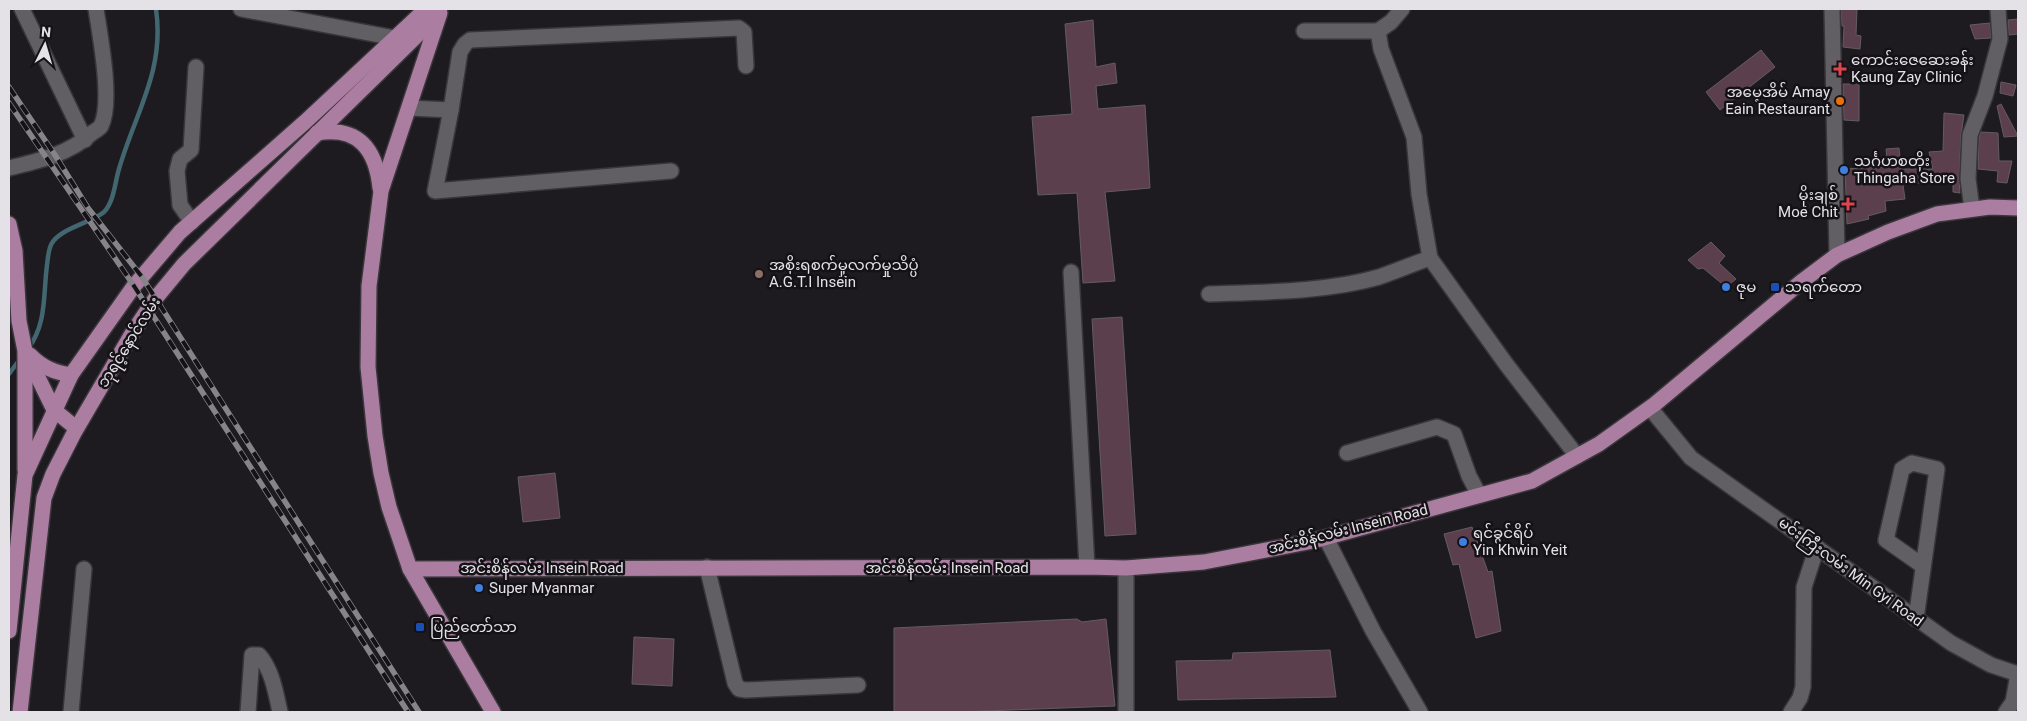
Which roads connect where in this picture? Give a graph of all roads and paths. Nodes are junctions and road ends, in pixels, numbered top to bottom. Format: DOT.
graph roads {
  1 [pos="22,9"];
  2 [pos="96,9"];
  3 [pos="241,9"];
  4 [pos="1402,9"];
  5 [pos="1832,9"];
  6 [pos="1998,9"];
  7 [pos="437,10"];
  8 [pos="1304,30"];
  9 [pos="1378,31"];
  10 [pos="395,38"];
  11 [pos="746,66"];
  12 [pos="196,67"];
  13 [pos="409,108"];
  14 [pos="451,110"];
  15 [pos="317,133"];
  16 [pos="85,140"];
  17 [pos="9,168"];
  18 [pos="671,171"];
  19 [pos="380,191"];
  20 [pos="2018,208"];
  21 [pos="1972,210"];
  22 [pos="192,222"];
  23 [pos="9,224"];
  24 [pos="1837,255"];
  25 [pos="1430,258"];
  26 [pos="1070,272"];
  27 [pos="1209,294"];
  28 [pos="28,360"];
  29 [pos="71,374"];
  30 [pos="1650,408"];
  31 [pos="54,410"];
  32 [pos="76,428"];
  33 [pos="1347,453"];
  34 [pos="1577,456"];
  35 [pos="25,475"];
  36 [pos="1478,495"];
  37 [pos="1326,538"];
  38 [pos="1817,547"];
  39 [pos="1923,566"];
  40 [pos="1087,567"];
  41 [pos="707,568"];
  42 [pos="1126,568"];
  43 [pos="84,569"];
  44 [pos="410,569"];
  45 [pos="1916,619"];
  46 [pos="9,631"];
  47 [pos="2018,674"];
  48 [pos="858,685"];
  49 [pos="20,712"];
  50 [pos="71,712"];
  51 [pos="248,712"];
  52 [pos="280,712"];
  53 [pos="493,712"];
  54 [pos="1126,712"];
  55 [pos="1420,712"];
  56 [pos="1791,712"];
  57 [pos="2006,712"];
  1 -- 16 [label="street"];
  2 -- 16 [label="street"];
  3 -- 10 [label="street"];
  4 -- 9 [label="street"];
  5 -- 24 [label="street"];
  6 -- 21 [label="street"];
  7 -- 10 [label="main road, ဘုရင့်နောင်လမ်း"];
  7 -- 13 [label="main road"];
  7 -- 15 [label="main road, ဘုရင့်နောင်လမ်း"];
  8 -- 9 [label="street"];
  9 -- 25 [label="street"];
  10 -- 22 [label="main road, ဘုရင့်နောင်လမ်း"];
  11 -- 14 [label="street"];
  12 -- 22 [label="street"];
  13 -- 14 [label="street"];
  13 -- 19 [label="main road"];
  14 -- 18 [label="street"];
  15 -- 19 [label="main road"];
  15 -- 32 [label="main road, ဘုရင့်နောင်လမ်း"];
  16 -- 17 [label="street"];
  19 -- 44 [label="main road"];
  20 -- 21 [label="main road, အင်းစိန်လမ်း Insein Road"];
  21 -- 24 [label="main road, အင်းစိန်လမ်း Insein Road"];
  22 -- 29 [label="main road, ဘုရင့်နောင်လမ်း"];
  23 -- 28 [label="main road"];
  24 -- 30 [label="main road, အင်းစိန်လမ်း Insein Road"];
  25 -- 27 [label="street"];
  25 -- 34 [label="street"];
  26 -- 40 [label="street"];
  28 -- 29 [label="main road"];
  28 -- 31 [label="main road"];
  28 -- 35 [label="main road"];
  29 -- 31 [label="main road, ဘုရင့်နောင်လမ်း"];
  30 -- 34 [label="main road, အင်းစိန်လမ်း Insein Road"];
  30 -- 38 [label="street, မင်းကြီးလမ်း Min Gyi Road"];
  31 -- 32 [label="main road"];
  31 -- 35 [label="main road"];
  32 -- 49 [label="main road, ဘုရင့်နောင်လမ်း"];
  33 -- 36 [label="street"];
  34 -- 36 [label="main road, အင်းစိန်လမ်း Insein Road"];
  35 -- 46 [label="main road"];
  36 -- 37 [label="main road, အင်းစိန်လမ်း Insein Road"];
  37 -- 42 [label="main road, အင်းစိန်လမ်း Insein Road"];
  37 -- 55 [label="street"];
  38 -- 45 [label="street, မင်းကြီးလမ်း Min Gyi Road"];
  38 -- 56 [label="street"];
  39 -- 39 [label="street"];
  39 -- 45 [label="street"];
  40 -- 41 [label="main road, အင်းစိန်လမ်း Insein Road"];
  40 -- 42 [label="main road, အင်းစိန်လမ်း Insein Road"];
  41 -- 44 [label="main road, အင်းစိန်လမ်း Insein Road"];
  41 -- 48 [label="street"];
  42 -- 54 [label="street"];
  43 -- 50 [label="street"];
  44 -- 53 [label="main road"];
  45 -- 47 [label="street, မင်းကြီးလမ်း Min Gyi Road"];
  47 -- 57 [label="street"];
  51 -- 52 [label="street"];
}
